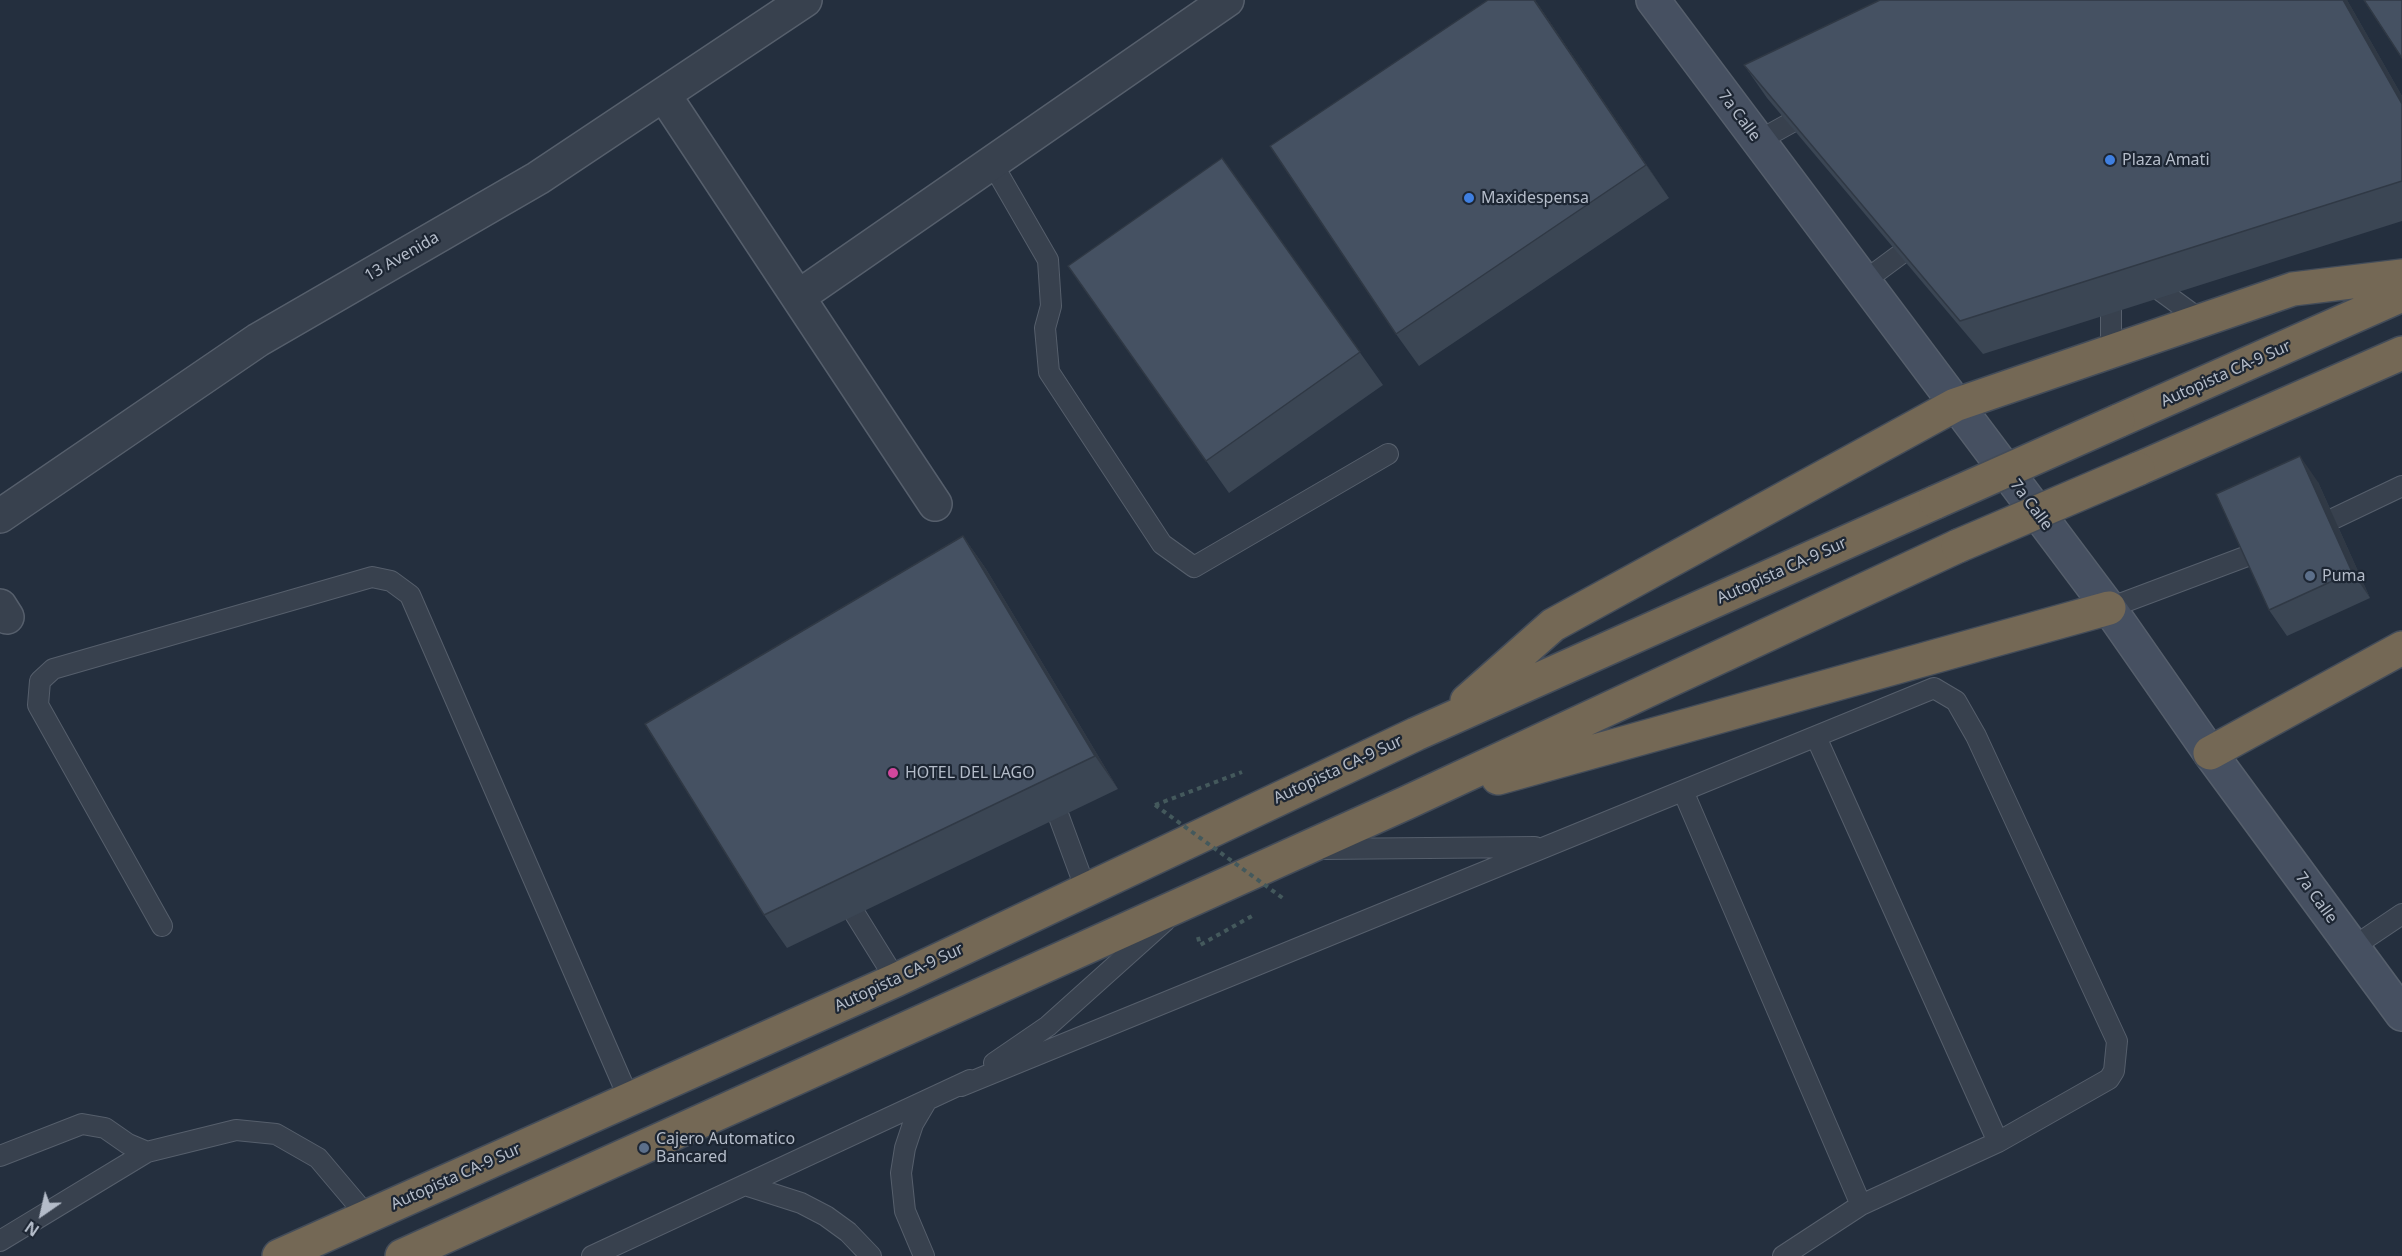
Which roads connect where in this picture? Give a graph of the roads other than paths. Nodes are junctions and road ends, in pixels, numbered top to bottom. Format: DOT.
graph roads {
  1 [pos="805,0"];
  2 [pos="1227,0"];
  3 [pos="1653,0"];
  4 [pos="664,95"];
  5 [pos="1825,103"];
  6 [pos="1758,141"];
  7 [pos="992,163"];
  8 [pos="1936,228"];
  9 [pos="2108,268"];
  10 [pos="2132,269"];
  11 [pos="2402,276"];
  12 [pos="1863,282"];
  13 [pos="2402,295"];
  14 [pos="798,297"];
  15 [pos="2202,321"];
  16 [pos="2111,352"];
  17 [pos="2402,353"];
  18 [pos="1955,405"];
  19 [pos="1388,454"];
  20 [pos="2402,486"];
  21 [pos="935,504"];
  22 [pos="0,516"];
  23 [pos="2335,518"];
  24 [pos="2250,555"];
  25 [pos="2109,608"];
  26 [pos="2402,648"];
  27 [pos="1443,722"];
  28 [pos="1816,737"];
  29 [pos="2210,753"];
  30 [pos="1037,778"];
  31 [pos="1683,791"];
  32 [pos="1406,802"];
  33 [pos="1546,847"];
  34 [pos="1304,849"];
  35 [pos="832,876"];
  36 [pos="1086,890"];
  37 [pos="1185,903"];
  38 [pos="2402,914"];
  39 [pos="162,926"];
  40 [pos="2353,947"];
  41 [pos="896,980"];
  42 [pos="2402,1014"];
  43 [pos="961,1086"];
  44 [pos="630,1101"];
  45 [pos="926,1102"];
  46 [pos="1998,1142"];
  47 [pos="147,1152"];
  48 [pos="0,1156"];
  49 [pos="746,1185"];
  50 [pos="1861,1205"];
  51 [pos="367,1216"];
  52 [pos="0,1241"];
  53 [pos="279,1256"];
  54 [pos="402,1256"];
  55 [pos="592,1256"];
  56 [pos="871,1256"];
  57 [pos="924,1256"];
  58 [pos="1783,1256"];
  1 -- 4 [label="street, 13 Avenida"];
  2 -- 7 [label="street"];
  3 -- 6 [label="main road, 7a Calle"];
  4 -- 14 [label="street"];
  4 -- 22 [label="street, 13 Avenida"];
  5 -- 6 [label="lane"];
  6 -- 12 [label="main road, 7a Calle"];
  7 -- 14 [label="street"];
  7 -- 19 [label="lane"];
  8 -- 12 [label="lane"];
  9 -- 16 [label="lane"];
  10 -- 15 [label="lane"];
  11 -- 15 [label="highway"];
  12 -- 18 [label="main road, 7a Calle"];
  13 -- 27 [label="highway, Autopista CA-9 Sur, bridge"];
  14 -- 21 [label="street"];
  15 -- 16 [label="highway"];
  16 -- 18 [label="highway"];
  17 -- 32 [label="highway, bridge"];
  18 -- 25 [label="main road, 7a Calle"];
  18 -- 27 [label="highway"];
  20 -- 23 [label="lane"];
  24 -- 25 [label="lane"];
  25 -- 29 [label="main road, 7a Calle"];
  25 -- 32 [label="highway"];
  26 -- 29 [label="highway"];
  27 -- 36 [label="highway, Autopista CA-9 Sur"];
  28 -- 31 [label="lane"];
  28 -- 46 [label="lane"];
  28 -- 46 [label="lane"];
  29 -- 40 [label="main road, 7a Calle"];
  30 -- 36 [label="lane"];
  31 -- 33 [label="lane"];
  31 -- 50 [label="lane"];
  32 -- 34 [label="highway"];
  33 -- 34 [label="lane"];
  33 -- 43 [label="lane"];
  34 -- 37 [label="highway"];
  35 -- 41 [label="lane"];
  36 -- 41 [label="highway, Autopista CA-9 Sur"];
  37 -- 43 [label="lane"];
  37 -- 54 [label="highway"];
  38 -- 40 [label="lane"];
  39 -- 44 [label="lane"];
  40 -- 42 [label="main road, 7a Calle"];
  41 -- 44 [label="highway, Autopista CA-9 Sur"];
  43 -- 45 [label="lane"];
  44 -- 51 [label="highway, Autopista CA-9 Sur"];
  45 -- 49 [label="lane"];
  45 -- 57 [label="lane"];
  46 -- 50 [label="lane"];
  47 -- 48 [label="lane"];
  47 -- 51 [label="lane"];
  47 -- 52 [label="lane"];
  49 -- 55 [label="lane"];
  49 -- 56 [label="lane"];
  50 -- 58 [label="lane"];
  51 -- 53 [label="highway, Autopista CA-9 Sur"];
}
